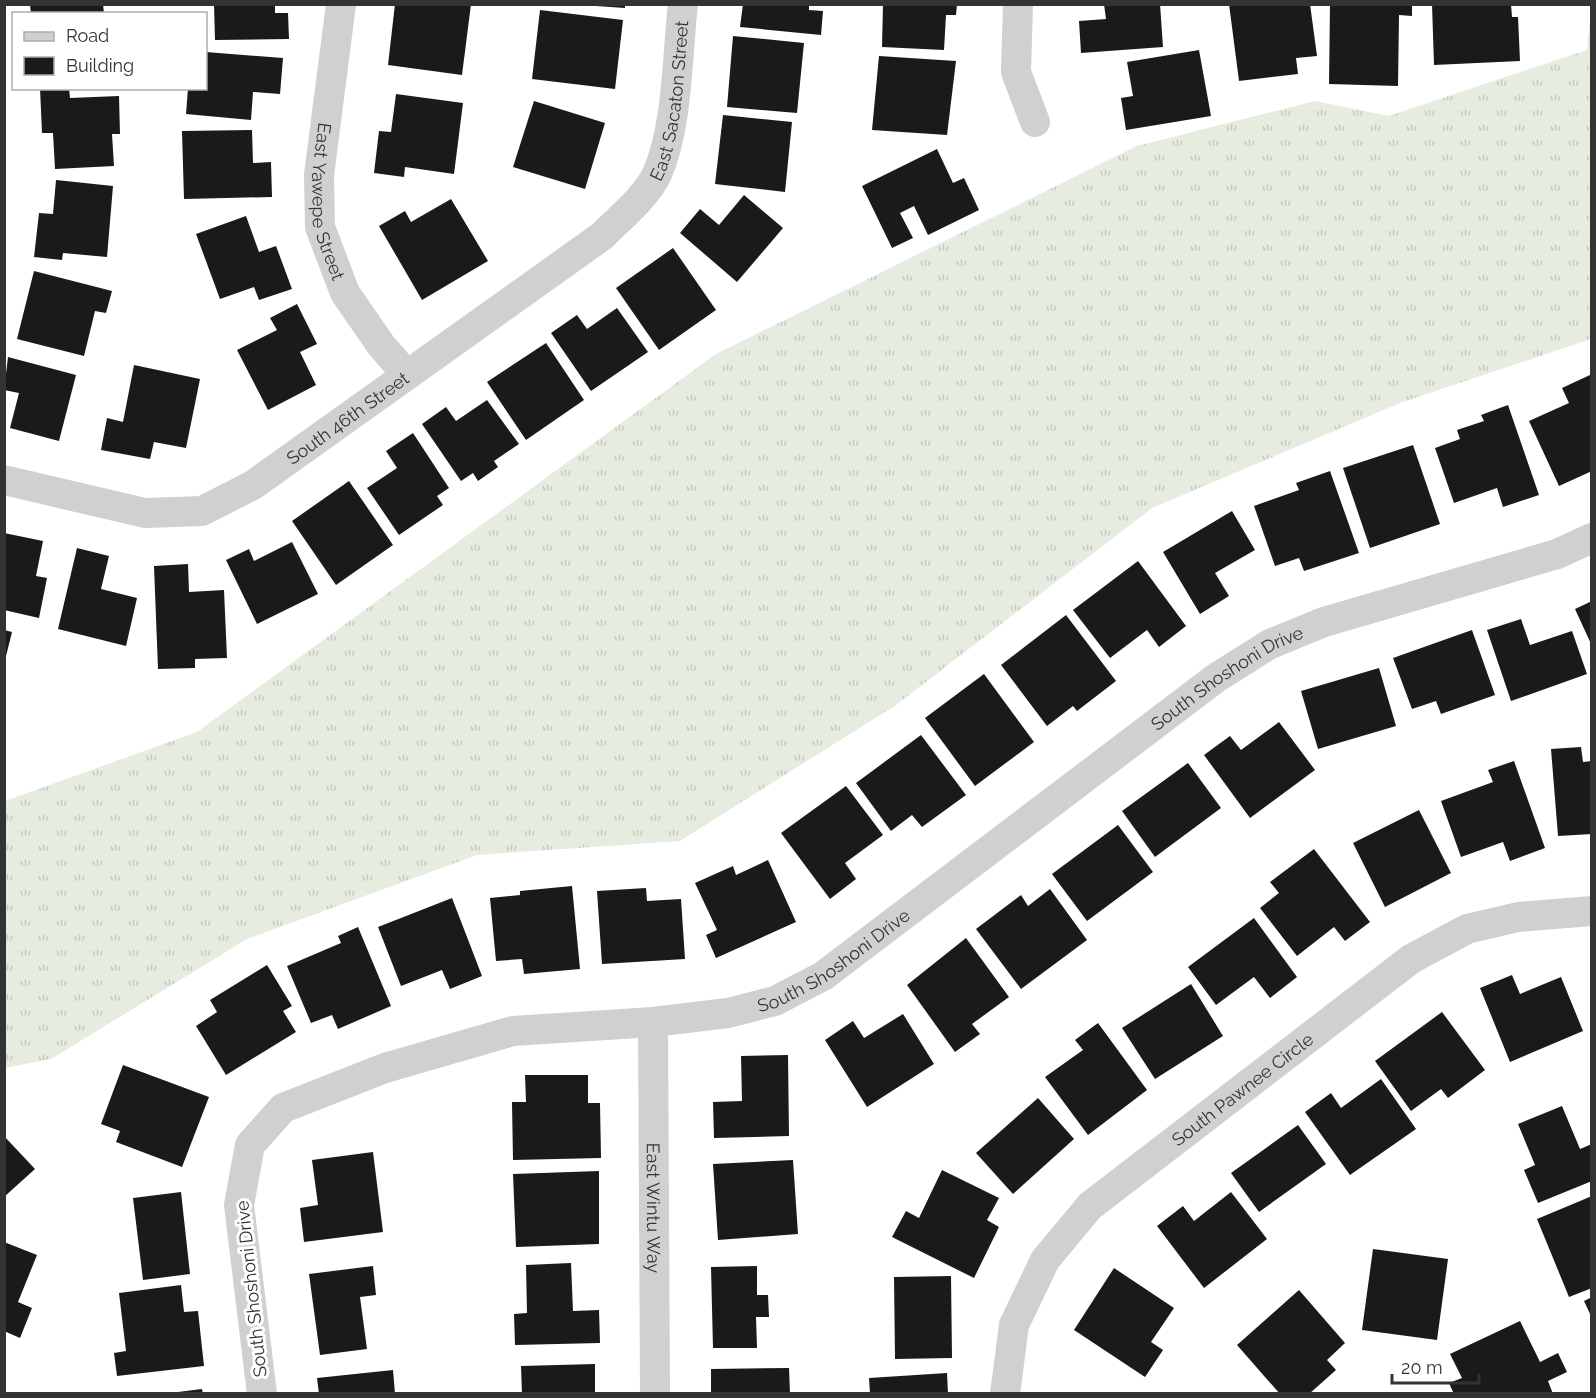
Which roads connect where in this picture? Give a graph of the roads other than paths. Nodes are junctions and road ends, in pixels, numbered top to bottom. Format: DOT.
graph roads {
  1 [pos="341,4"];
  2 [pos="682,4"];
  3 [pos="1018,4"];
  4 [pos="1035,122"];
  5 [pos="644,191"];
  6 [pos="407,375"];
  7 [pos="4,480"];
  8 [pos="1592,538"];
  9 [pos="1592,911"];
  10 [pos="653,1022"];
  11 [pos="262,1394"];
  12 [pos="654,1394"];
  13 [pos="1005,1394"];
  1 -- 6 [label="street, East Yawepe Street"];
  2 -- 5 [label="street, East Sacaton Street"];
  3 -- 4 [label="street"];
  5 -- 6 [label="street, South 46th Street"];
  6 -- 7 [label="street, South 46th Street"];
  8 -- 10 [label="street, South Shoshoni Drive"];
  9 -- 13 [label="street, South Pawnee Circle"];
  10 -- 11 [label="street, South Shoshoni Drive"];
  10 -- 12 [label="street, East Wintu Way"];
}
